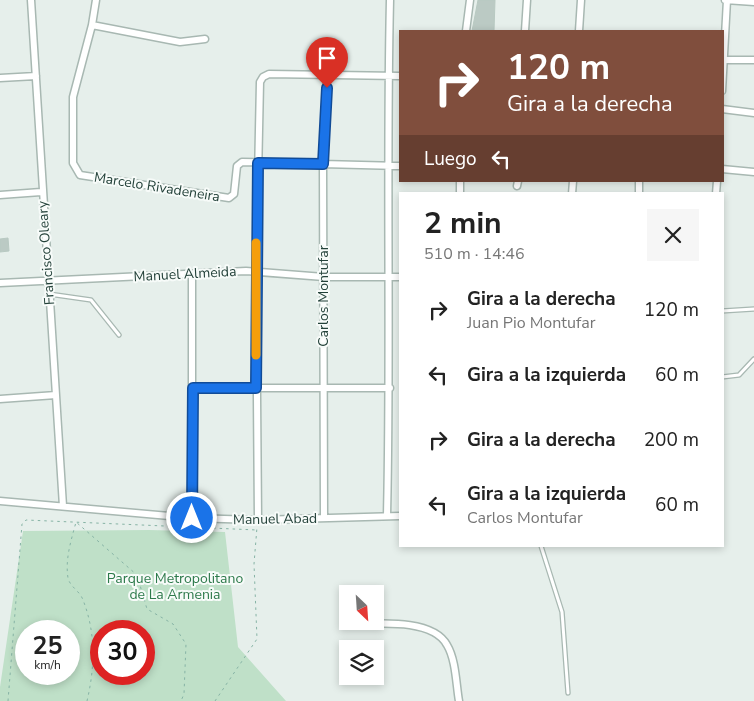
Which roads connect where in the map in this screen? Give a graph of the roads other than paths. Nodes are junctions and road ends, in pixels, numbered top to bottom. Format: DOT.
graph roads {
  1 [pos="31,0"];
  2 [pos="96,0"];
  3 [pos="390,0"];
  4 [pos="470,0"];
  5 [pos="527,0"];
  6 [pos="581,0"];
  7 [pos="726,0"];
  8 [pos="754,2"];
  9 [pos="92,25"];
  10 [pos="466,30"];
  11 [pos="525,30"];
  12 [pos="579,30"];
  13 [pos="205,40"];
  14 [pos="724,60"];
  15 [pos="754,60"];
  16 [pos="327,75"];
  17 [pos="36,76"];
  18 [pos="388,76"];
  19 [pos="399,76"];
  20 [pos="0,78"];
  21 [pos="724,109"];
  22 [pos="754,113"];
  23 [pos="258,163"];
  24 [pos="323,164"];
  25 [pos="390,165"];
  26 [pos="399,166"];
  27 [pos="724,168"];
  28 [pos="754,172"];
  29 [pos="42,192"];
  30 [pos="0,195"];
  31 [pos="256,273"];
  32 [pos="192,274"];
  33 [pos="388,276"];
  34 [pos="324,277"];
  35 [pos="399,277"];
  36 [pos="47,281"];
  37 [pos="0,283"];
  38 [pos="48,294"];
  39 [pos="754,310"];
  40 [pos="724,311"];
  41 [pos="119,335"];
  42 [pos="754,359"];
  43 [pos="724,377"];
  44 [pos="193,388"];
  45 [pos="256,388"];
  46 [pos="323,388"];
  47 [pos="390,388"];
  48 [pos="56,395"];
  49 [pos="0,400"];
  50 [pos="0,501"];
  51 [pos="63,506"];
  52 [pos="387,515"];
  53 [pos="399,516"];
  54 [pos="192,518"];
  55 [pos="324,518"];
  56 [pos="258,520"];
  57 [pos="542,547"];
  58 [pos="384,623"];
  59 [pos="568,693"];
  60 [pos="459,701"];
  1 -- 17 [label="street, Francisco Oleary"];
  2 -- 9 [label="street"];
  3 -- 18 [label="street"];
  4 -- 10 [label="street"];
  5 -- 11 [label="street"];
  6 -- 12 [label="street"];
  7 -- 8 [label="street"];
  7 -- 14 [label="street"];
  9 -- 13 [label="street"];
  9 -- 23 [label="street, Marcelo Rivadeneira"];
  14 -- 15 [label="street"];
  16 -- 18 [label="street"];
  16 -- 23 [label="street"];
  16 -- 24 [label="street, Carlos Montufar"];
  17 -- 20 [label="street"];
  17 -- 29 [label="street, Francisco Oleary"];
  18 -- 19 [label="street"];
  18 -- 25 [label="street"];
  21 -- 22 [label="street"];
  23 -- 24 [label="street, Marcelo Rivadeneira"];
  23 -- 31 [label="street"];
  24 -- 25 [label="street, Marcelo Rivadeneira"];
  24 -- 34 [label="street, Carlos Montufar"];
  25 -- 26 [label="street, Marcelo Rivadeneira"];
  25 -- 33 [label="street"];
  27 -- 28 [label="street"];
  29 -- 30 [label="street"];
  29 -- 36 [label="street, Francisco Oleary"];
  31 -- 32 [label="street, Manuel Almeida"];
  31 -- 34 [label="street, Manuel Almeida"];
  31 -- 45 [label="street"];
  32 -- 36 [label="street, Manuel Almeida"];
  32 -- 44 [label="street"];
  33 -- 34 [label="street, Manuel Almeida"];
  33 -- 35 [label="street, Manuel Almeida"];
  33 -- 47 [label="street"];
  34 -- 46 [label="street, Carlos Montufar"];
  36 -- 37 [label="street, Manuel Almeida"];
  36 -- 38 [label="street, Francisco Oleary"];
  38 -- 41 [label="lane"];
  38 -- 48 [label="street, Francisco Oleary"];
  39 -- 40 [label="lane"];
  42 -- 43 [label="lane"];
  44 -- 45 [label="street"];
  44 -- 54 [label="street"];
  45 -- 46 [label="street"];
  45 -- 56 [label="street"];
  46 -- 47 [label="street"];
  46 -- 55 [label="street, Carlos Montufar"];
  47 -- 52 [label="street"];
  48 -- 49 [label="street"];
  48 -- 51 [label="street, Francisco Oleary"];
  50 -- 51 [label="street, Manuel Abad"];
  51 -- 54 [label="street, Manuel Abad"];
  52 -- 53 [label="street, Manuel Abad"];
  52 -- 55 [label="street, Manuel Abad"];
  54 -- 56 [label="street, Manuel Abad"];
  55 -- 56 [label="street, Manuel Abad"];
  57 -- 59 [label="lane"];
  58 -- 60 [label="street"];
}
